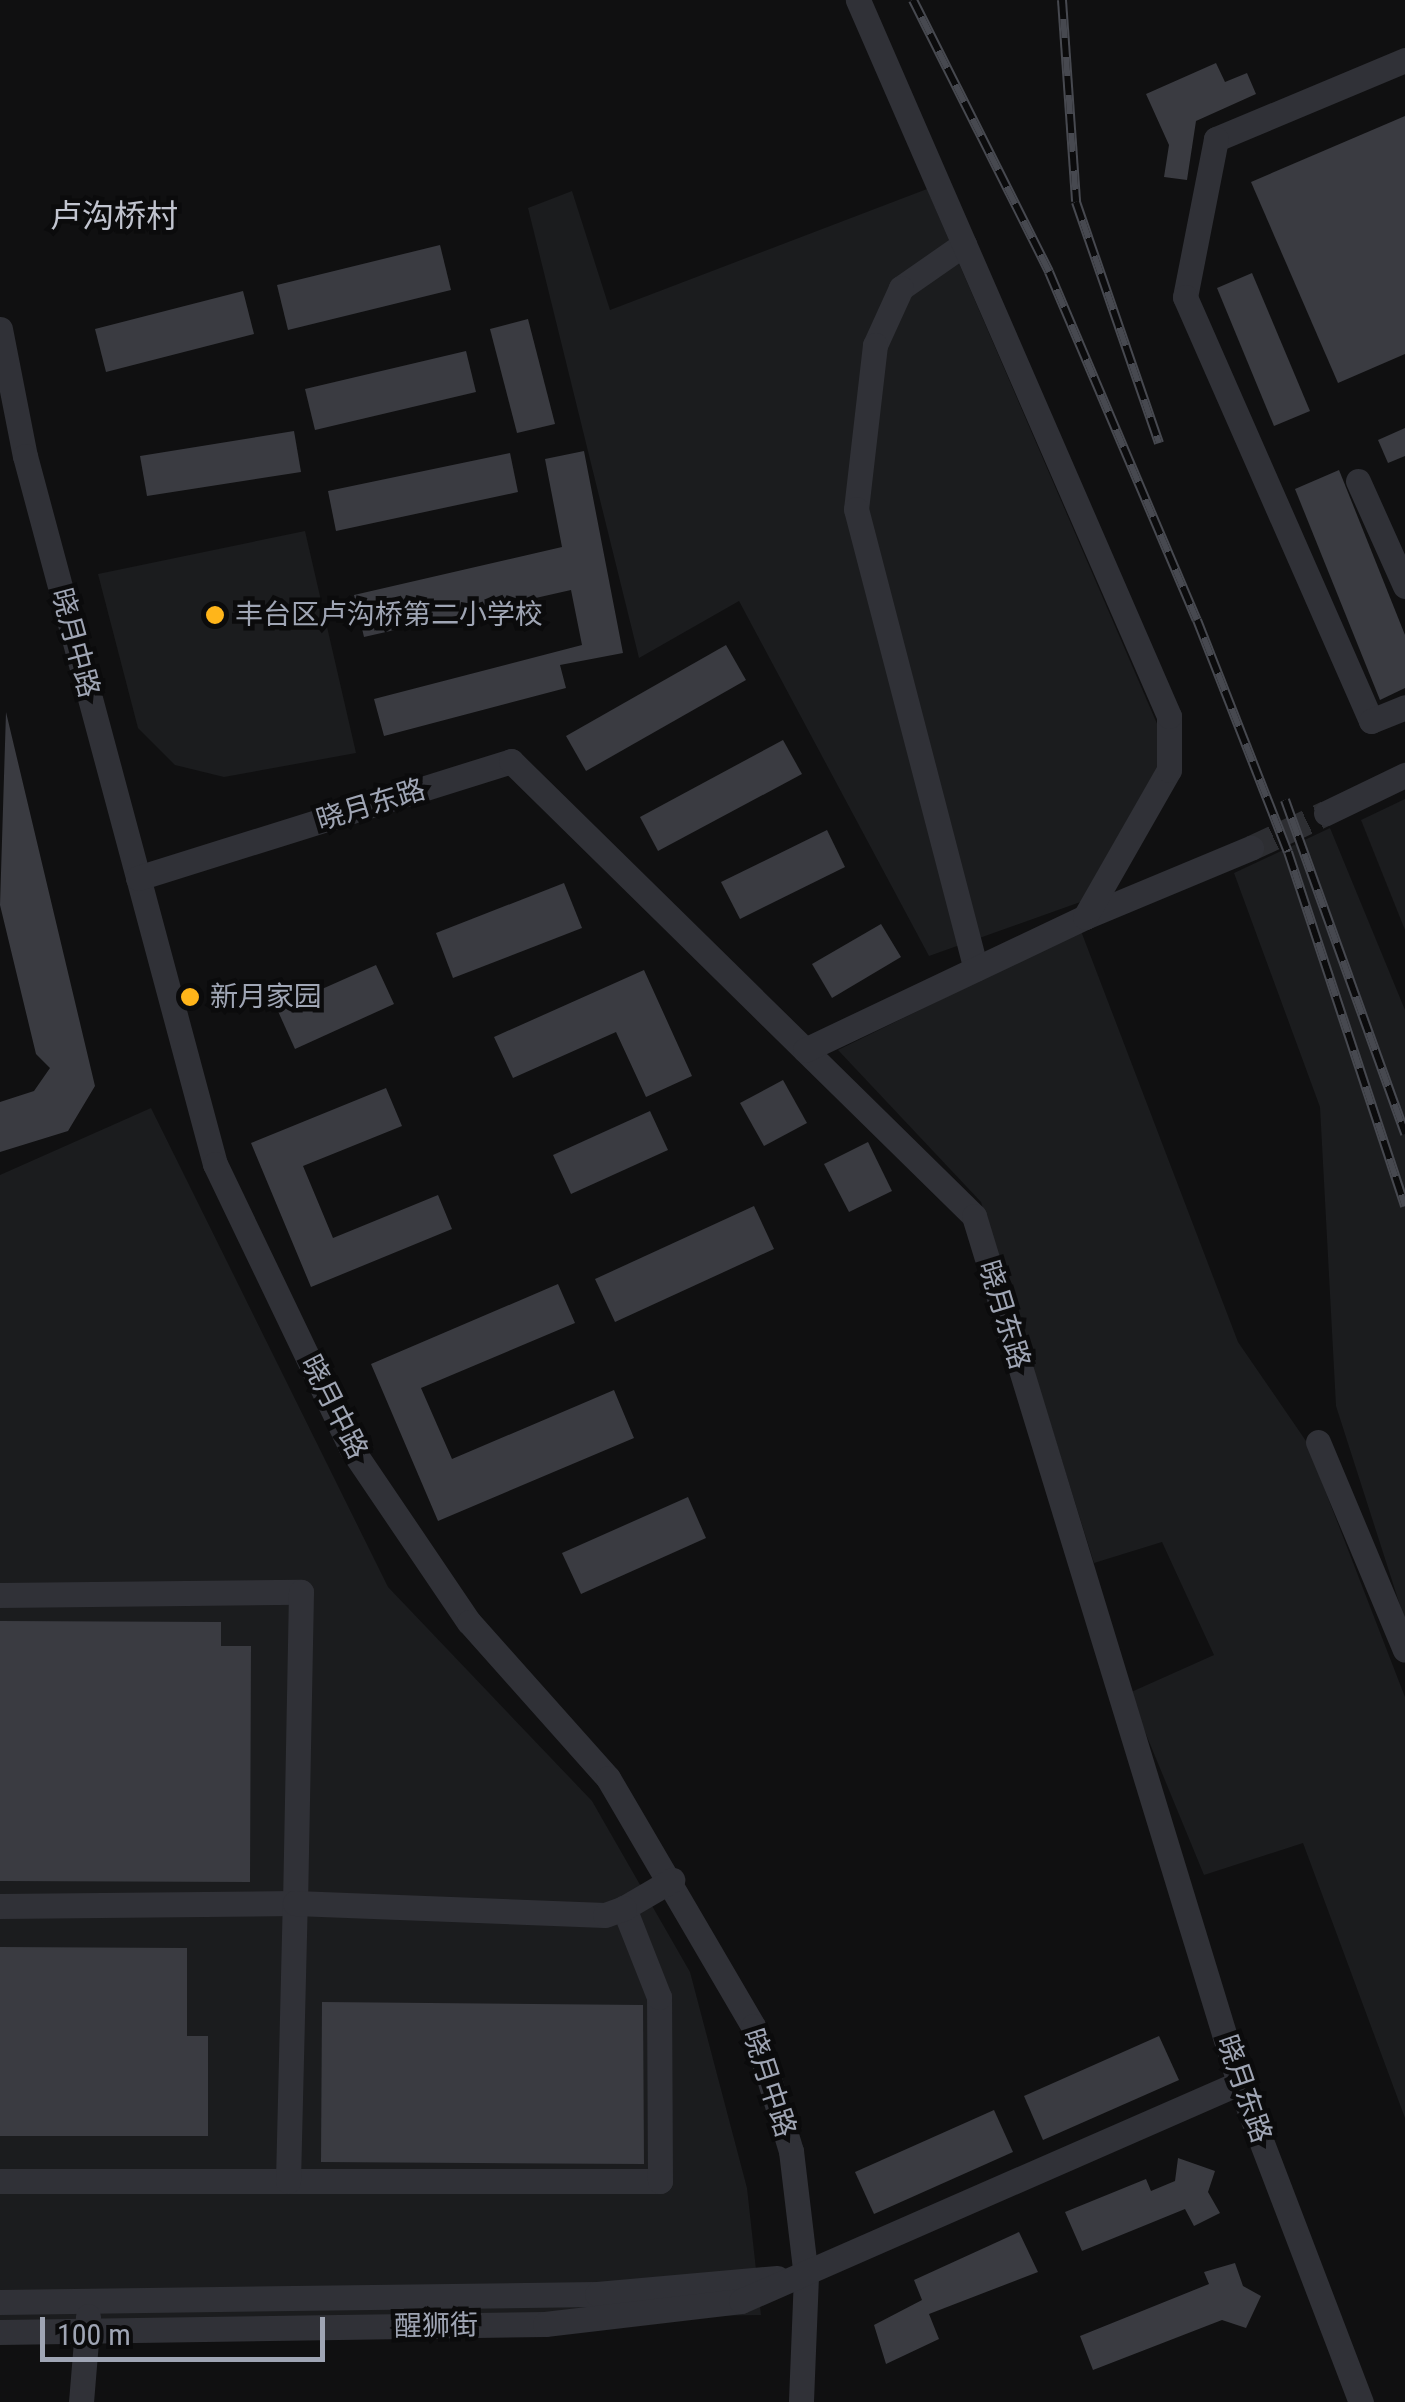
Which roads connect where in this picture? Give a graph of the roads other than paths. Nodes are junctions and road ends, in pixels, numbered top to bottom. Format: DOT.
graph roads {
  1 [pos="858,0"];
  2 [pos="1405,60"];
  3 [pos="964,244"];
  4 [pos="0,328"];
  5 [pos="1358,481"];
  6 [pos="1395,537"];
  7 [pos="1405,586"];
  8 [pos="1405,706"];
  9 [pos="1405,775"];
  10 [pos="1326,813"];
  11 [pos="1251,848"];
  12 [pos="138,878"];
  13 [pos="1086,917"];
  14 [pos="976,969"];
  15 [pos="805,1050"];
  16 [pos="1318,1442"];
  17 [pos="0,1595"];
  18 [pos="1405,1650"];
  19 [pos="672,1880"];
  20 [pos="295,1904"];
  21 [pos="0,1906"];
  22 [pos="624,1908"];
  23 [pos="1239,2082"];
  24 [pos="0,2181"];
  25 [pos="288,2181"];
  26 [pos="806,2276"];
  27 [pos="89,2301"];
  28 [pos="0,2302"];
  29 [pos="87,2330"];
  30 [pos="0,2332"];
  31 [pos="81,2402"];
  32 [pos="802,2402"];
  33 [pos="1361,2402"];
  1 -- 3 [label="street"];
  2 -- 8 [label="street"];
  3 -- 13 [label="street"];
  3 -- 14 [label="street"];
  4 -- 12 [label="street, 晓月中路"];
  5 -- 6 [label="street"];
  6 -- 7 [label="street"];
  9 -- 10 [label="street"];
  11 -- 13 [label="street"];
  12 -- 15 [label="street, 晓月东路"];
  12 -- 19 [label="street, 晓月中路"];
  13 -- 14 [label="street"];
  14 -- 15 [label="street"];
  15 -- 23 [label="street, 晓月东路"];
  16 -- 18 [label="street"];
  17 -- 20 [label="street"];
  19 -- 22 [label="street"];
  19 -- 26 [label="street, 晓月中路"];
  20 -- 21 [label="street"];
  20 -- 22 [label="street"];
  20 -- 25 [label="street"];
  22 -- 25 [label="street"];
  23 -- 26 [label="street, 醒狮街"];
  23 -- 33 [label="street, 晓月东路"];
  24 -- 25 [label="street"];
  26 -- 27 [label="street, 醒狮街"];
  26 -- 29 [label="street, 醒狮街"];
  26 -- 32 [label="street, 晓月中路"];
  27 -- 28 [label="street, 醒狮街"];
  27 -- 29 [label="street"];
  29 -- 30 [label="street, 醒狮街"];
  29 -- 31 [label="street"];
}
